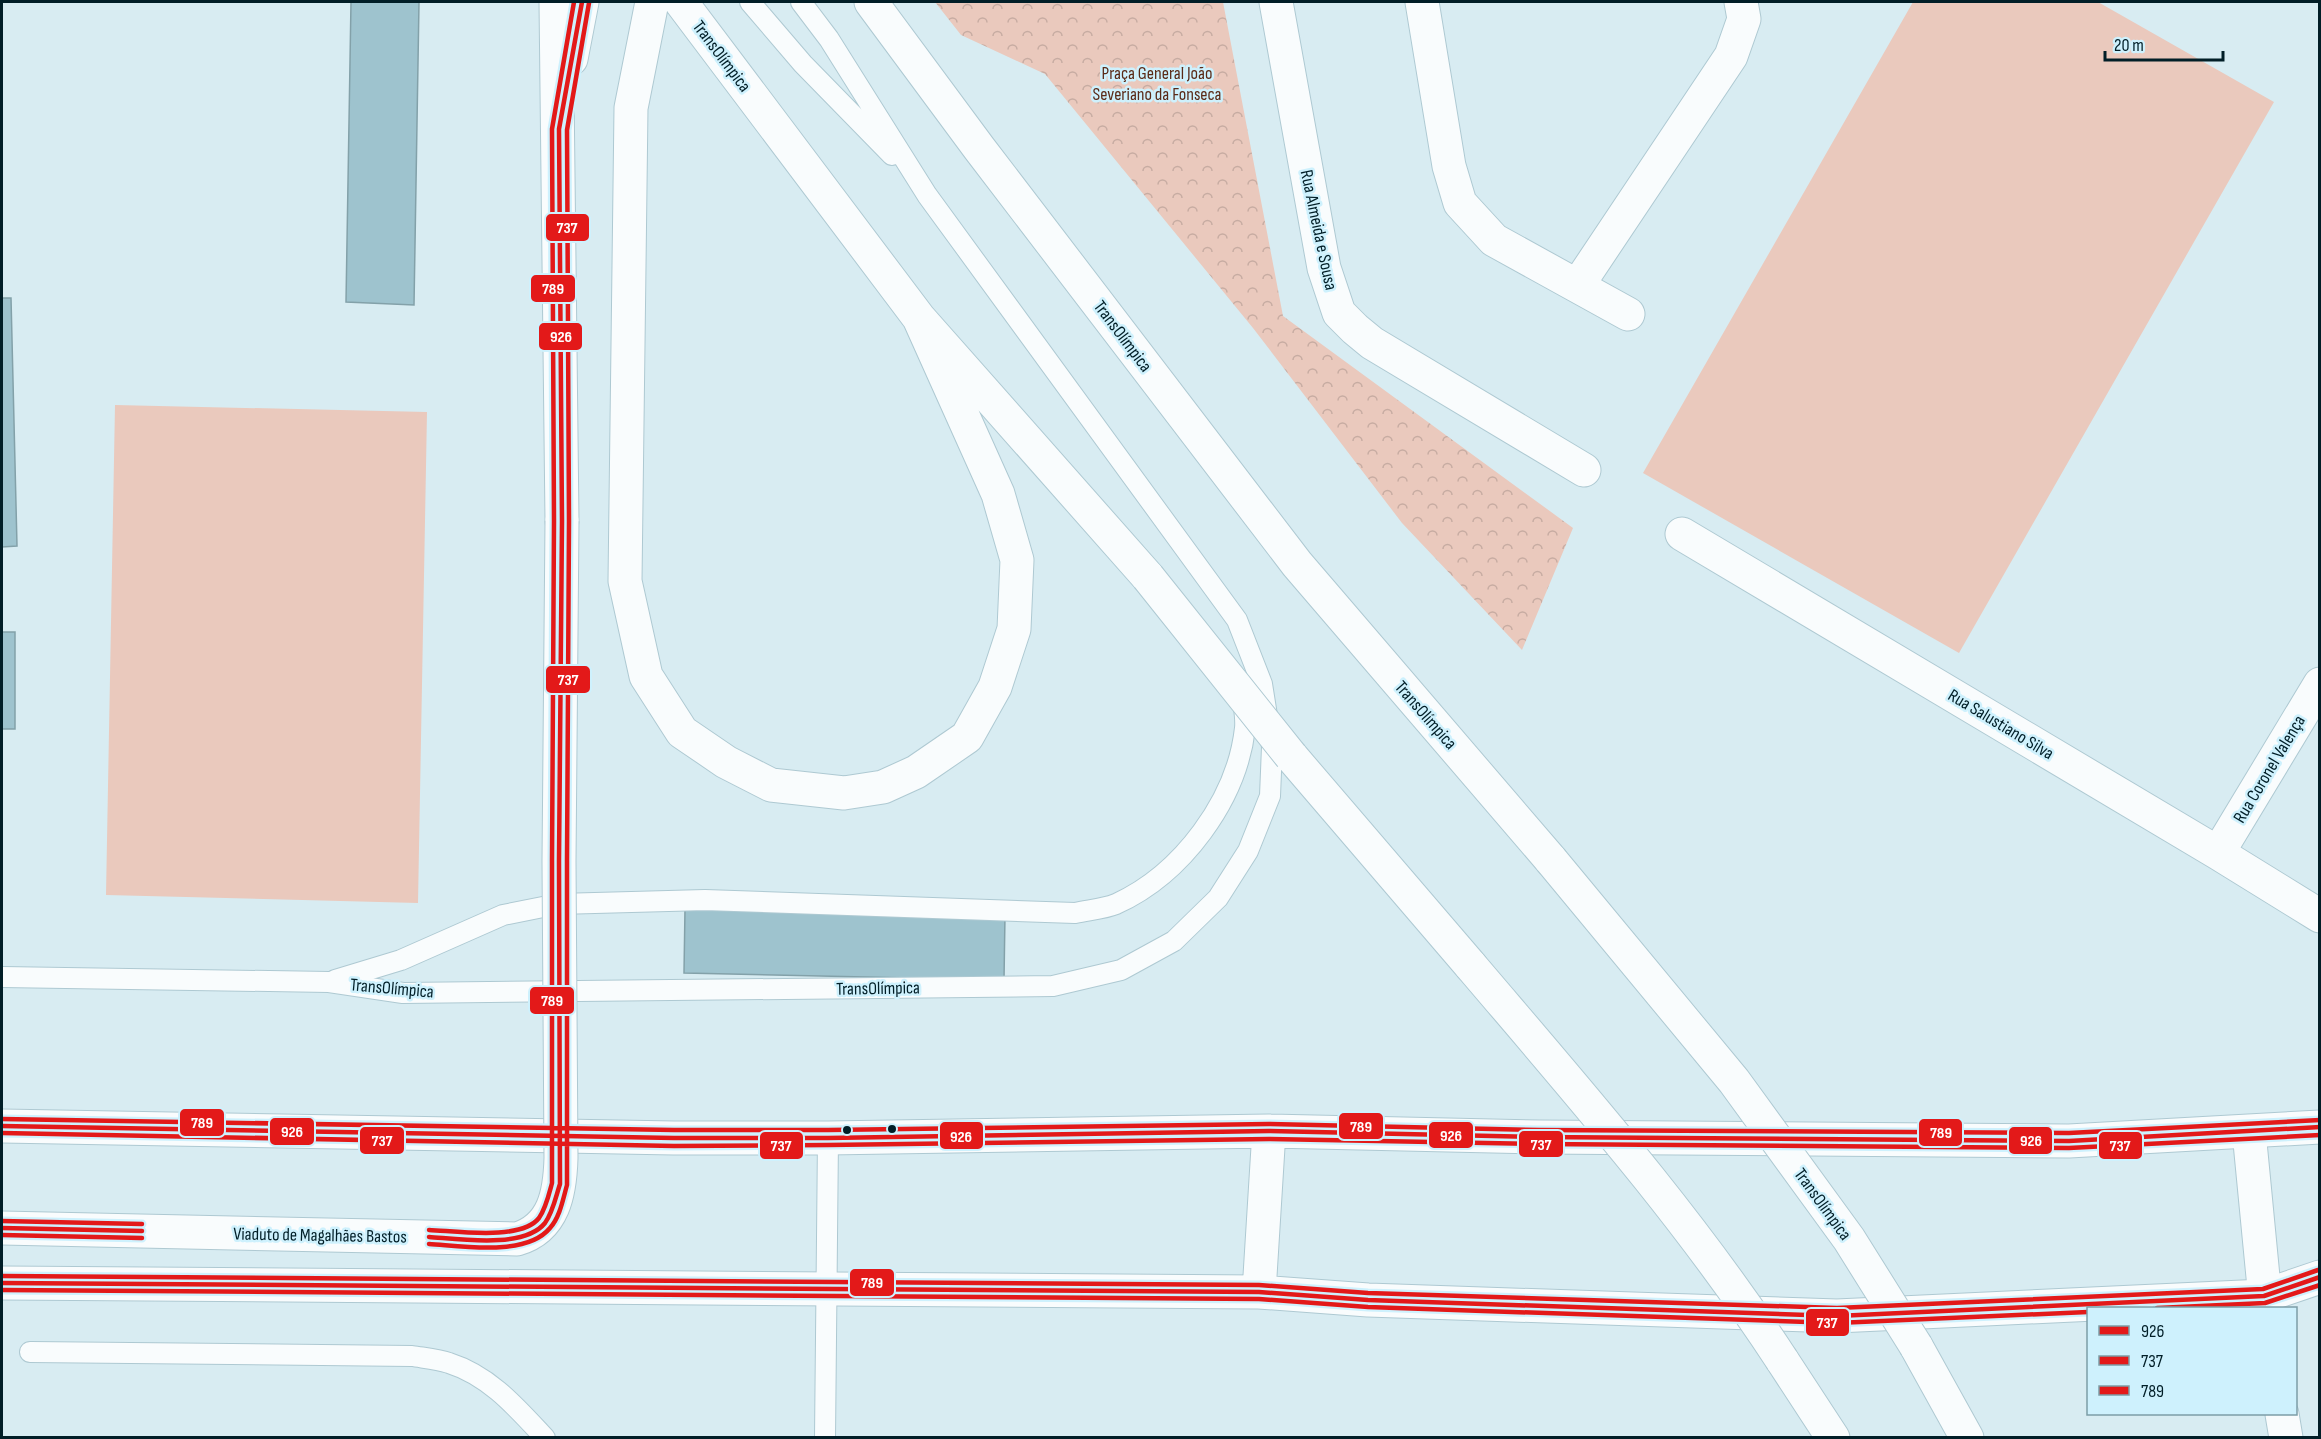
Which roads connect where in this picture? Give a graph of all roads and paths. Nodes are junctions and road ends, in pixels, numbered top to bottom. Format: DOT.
graph roads {
  1 [pos="556,2"];
  2 [pos="582,2"];
  3 [pos="652,2"];
  4 [pos="681,2"];
  5 [pos="750,2"];
  6 [pos="801,2"];
  7 [pos="871,2"];
  8 [pos="1276,2"];
  9 [pos="1422,2"];
  10 [pos="1741,2"];
  11 [pos="559,129"];
  12 [pos="906,165"];
  13 [pos="1578,285"];
  14 [pos="1628,314"];
  15 [pos="920,318"];
  16 [pos="1584,470"];
  17 [pos="1682,534"];
  18 [pos="1237,620"];
  19 [pos="2319,684"];
  20 [pos="2218,853"];
  21 [pos="2319,916"];
  22 [pos="2,977"];
  23 [pos="329,982"];
  24 [pos="2,1126"];
  25 [pos="2319,1127"];
  26 [pos="1269,1131"];
  27 [pos="2249,1132"];
  28 [pos="828,1138"];
  29 [pos="2,1228"];
  30 [pos="2319,1277"];
  31 [pos="2,1282"];
  32 [pos="826,1289"];
  33 [pos="1259,1292"];
  34 [pos="2319,1292"];
  35 [pos="2265,1302"];
  36 [pos="2112,1307"];
  37 [pos="2087,1308"];
  38 [pos="30,1352"];
  39 [pos="2282,1415"];
  40 [pos="546,1437"];
  41 [pos="825,1437"];
  42 [pos="1833,1437"];
  43 [pos="1967,1437"];
  44 [pos="2286,1437"];
  1 -- 11 [label="main road, Viaduto de Magalhães Bastos"];
  2 -- 11 [label="main road, Viaduto de Magalhães Bastos"];
  3 -- 15 [label="main road"];
  4 -- 15 [label="main road, TransOlímpica"];
  5 -- 12 [label="lane, TransOlímpica"];
  6 -- 12 [label="lane, TransOlímpica"];
  7 -- 43 [label="main road, TransOlímpica, bridge"];
  8 -- 16 [label="main road, Rua Almeida e Sousa"];
  9 -- 13 [label="main road"];
  10 -- 13 [label="main road"];
  11 -- 29 [label="main road, Viaduto de Magalhães Bastos, bridge"];
  12 -- 18 [label="lane, TransOlímpica"];
  13 -- 14 [label="main road"];
  15 -- 42 [label="main road, TransOlímpica, bridge"];
  17 -- 20 [label="main road, Rua Salustiano Silva"];
  18 -- 23 [label="lane, TransOlímpica"];
  18 -- 23 [label="lane, TransOlímpica"];
  19 -- 20 [label="main road, Rua Coronel Valença"];
  20 -- 21 [label="main road, Rua Salustiano Silva"];
  22 -- 23 [label="lane, TransOlímpica"];
  24 -- 28 [label="main road"];
  25 -- 27 [label="main road"];
  26 -- 27 [label="main road"];
  26 -- 28 [label="main road"];
  26 -- 33 [label="main road"];
  27 -- 35 [label="main road"];
  28 -- 32 [label="lane"];
  30 -- 35 [label="main road"];
  31 -- 32 [label="main road"];
  32 -- 33 [label="main road"];
  32 -- 41 [label="lane"];
  33 -- 37 [label="main road"];
  34 -- 35 [label="main road"];
  35 -- 36 [label="main road"];
  38 -- 40 [label="lane"];
  39 -- 44 [label="main road"];
}
